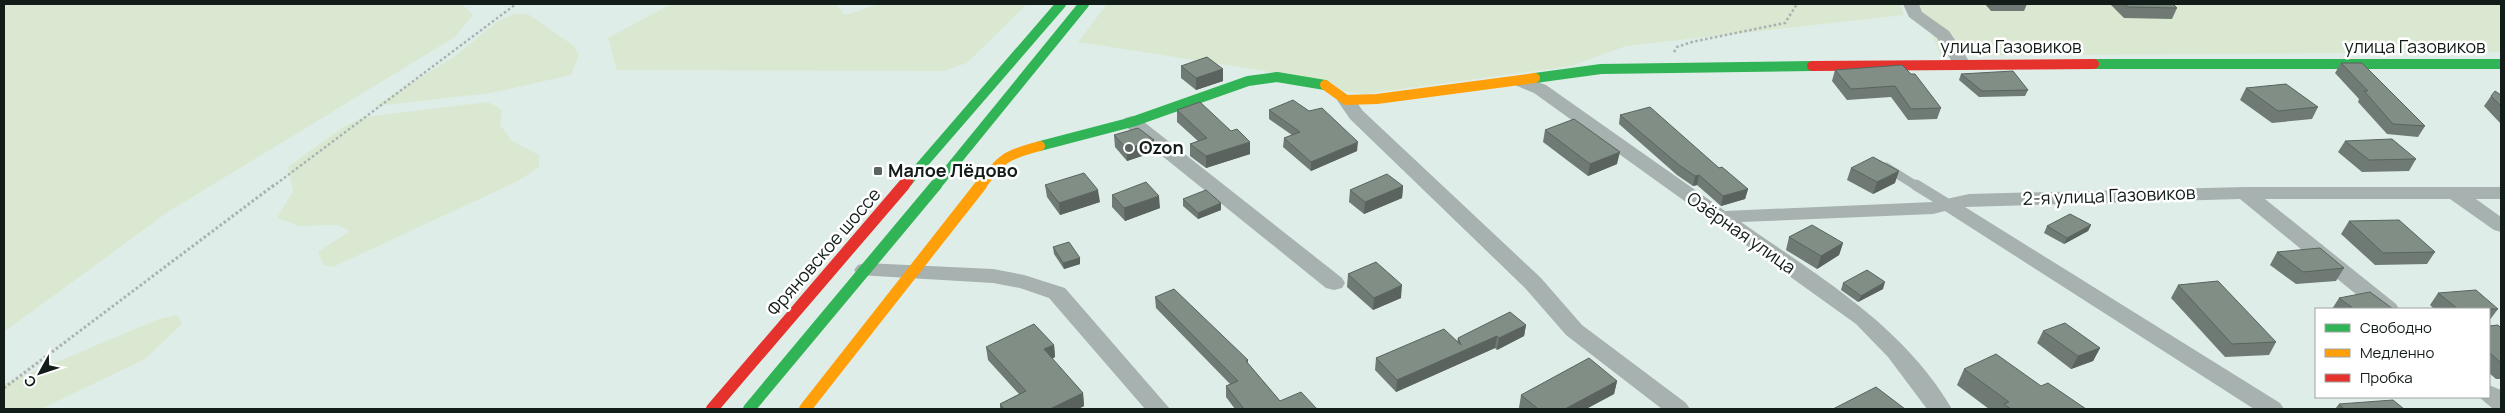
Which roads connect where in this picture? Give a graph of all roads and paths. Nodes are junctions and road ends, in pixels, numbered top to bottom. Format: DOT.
graph roads {
  1 [pos="516,4"];
  2 [pos="1061,4"];
  3 [pos="1084,4"];
  4 [pos="1797,4"];
  5 [pos="1911,4"];
  6 [pos="1962,64"];
  7 [pos="2501,64"];
  8 [pos="1666,67"];
  9 [pos="1521,81"];
  10 [pos="1346,100"];
  11 [pos="1132,122"];
  12 [pos="1880,164"];
  13 [pos="2245,193"];
  14 [pos="2455,193"];
  15 [pos="2501,193"];
  16 [pos="1947,204"];
  17 [pos="1717,217"];
  18 [pos="2501,226"];
  19 [pos="864,270"];
  20 [pos="913,272"];
  21 [pos="1334,283"];
  22 [pos="2387,308"];
  23 [pos="4,388"];
  24 [pos="2490,394"];
  25 [pos="2501,403"];
  26 [pos="712,409"];
  27 [pos="749,409"];
  28 [pos="805,409"];
  29 [pos="1158,409"];
  30 [pos="1678,409"];
  31 [pos="1940,409"];
  32 [pos="2272,409"];
  1 -- 23 [label="path"];
  2 -- 26 [label="street, Фряновское шоссе"];
  3 -- 19 [label="street"];
  4 -- 8 [label="path"];
  5 -- 6 [label="street"];
  6 -- 7 [label="street, улица Газовиков"];
  6 -- 8 [label="street, улица Газовиков"];
  8 -- 9 [label="street, улица Газовиков"];
  9 -- 10 [label="street, улица Газовиков"];
  9 -- 17 [label="street, Озёрная улица"];
  10 -- 11 [label="street"];
  10 -- 30 [label="street"];
  11 -- 20 [label="street"];
  11 -- 21 [label="street"];
  12 -- 16 [label="lane"];
  13 -- 14 [label="street, 2-я улица Газовиков"];
  13 -- 16 [label="street, 2-я улица Газовиков"];
  13 -- 22 [label="street"];
  14 -- 15 [label="street, 2-я улица Газовиков"];
  14 -- 18 [label="street"];
  16 -- 17 [label="street, 2-я улица Газовиков"];
  16 -- 32 [label="street"];
  17 -- 31 [label="street, Озёрная улица"];
  19 -- 20 [label="street"];
  19 -- 27 [label="street"];
  20 -- 28 [label="street"];
  20 -- 29 [label="street"];
  24 -- 25 [label="street"];
}
